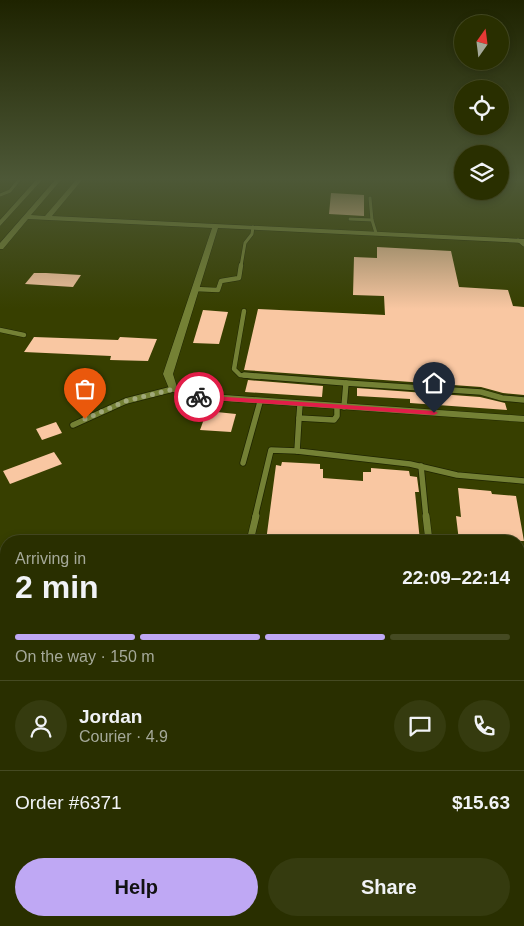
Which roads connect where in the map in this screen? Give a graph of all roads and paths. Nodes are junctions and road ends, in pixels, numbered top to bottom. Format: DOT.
graph roads {
  1 [pos="21,223"];
  2 [pos="173,223"];
  3 [pos="373,223"];
  4 [pos="216,225"];
  5 [pos="253,227"];
  6 [pos="376,233"];
  7 [pos="522,242"];
  8 [pos="0,247"];
  9 [pos="195,289"];
  10 [pos="244,311"];
  11 [pos="0,330"];
  12 [pos="24,335"];
  13 [pos="346,383"];
  14 [pos="174,389"];
  15 [pos="524,400"];
  16 [pos="260,402"];
  17 [pos="300,404"];
  18 [pos="341,407"];
  19 [pos="299,418"];
  20 [pos="524,419"];
  21 [pos="73,425"];
  22 [pos="296,451"];
  23 [pos="243,463"];
  24 [pos="421,466"];
  25 [pos="524,481"];
  26 [pos="251,535"];
  27 [pos="429,535"];
  1 -- 8 [label="street"];
  2 -- 4 [label="street"];
  3 -- 6 [label="lane"];
  4 -- 5 [label="street"];
  4 -- 9 [label="street"];
  5 -- 6 [label="street"];
  5 -- 9 [label="lane"];
  6 -- 7 [label="street"];
  9 -- 14 [label="street"];
  10 -- 13 [label="lane"];
  11 -- 12 [label="lane"];
  13 -- 15 [label="lane"];
  13 -- 18 [label="lane"];
  14 -- 16 [label="street"];
  14 -- 21 [label="lane"];
  16 -- 17 [label="street"];
  16 -- 23 [label="lane"];
  17 -- 18 [label="street"];
  17 -- 19 [label="lane"];
  18 -- 19 [label="lane"];
  18 -- 20 [label="street"];
  19 -- 22 [label="lane"];
  22 -- 24 [label="lane"];
  22 -- 26 [label="lane"];
  24 -- 25 [label="lane"];
  24 -- 27 [label="lane"];
}
